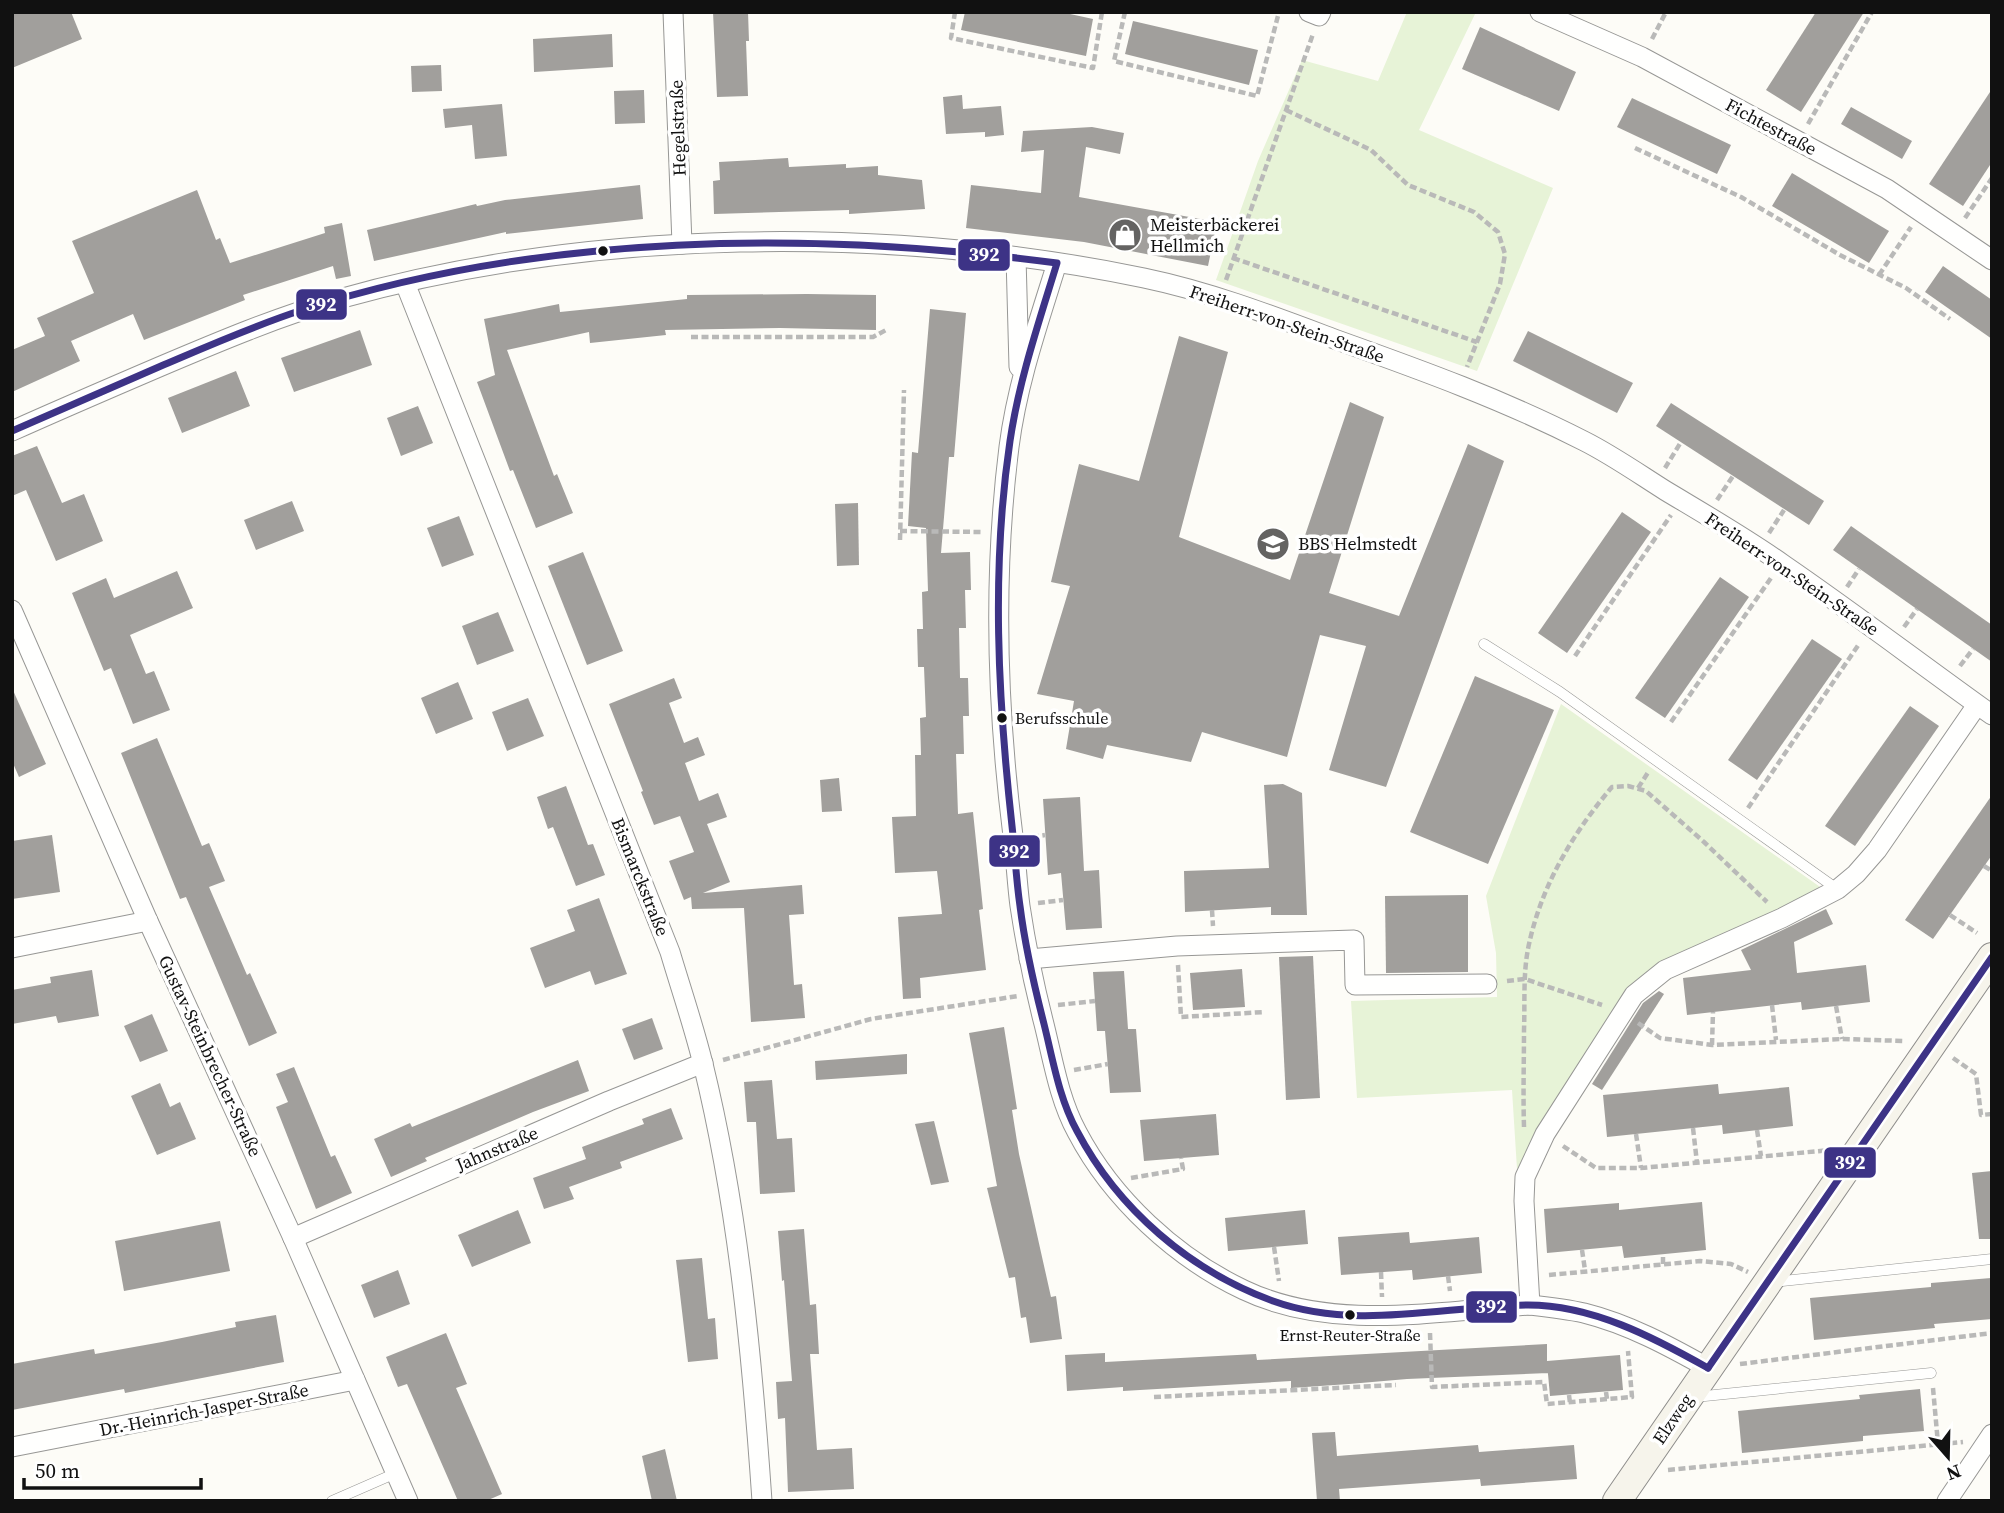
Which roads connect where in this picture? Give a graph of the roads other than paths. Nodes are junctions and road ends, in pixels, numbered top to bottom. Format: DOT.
graph roads {
  1 [pos="673,12"];
  2 [pos="1541,12"];
  3 [pos="682,244"];
  4 [pos="1016,257"];
  5 [pos="1992,260"];
  6 [pos="1057,263"];
  7 [pos="405,283"];
  8 [pos="1019,382"];
  9 [pos="12,431"];
  10 [pos="12,610"];
  11 [pos="1483,644"];
  12 [pos="1984,710"];
  13 [pos="1838,890"];
  14 [pos="148,921"];
  15 [pos="12,948"];
  16 [pos="1992,957"];
  17 [pos="1029,959"];
  18 [pos="1487,984"];
  19 [pos="703,1063"];
  20 [pos="293,1238"];
  21 [pos="1992,1259"];
  22 [pos="1767,1282"];
  23 [pos="1530,1305"];
  24 [pos="1708,1368"];
  25 [pos="1931,1373"];
  26 [pos="355,1380"];
  27 [pos="1687,1398"];
  28 [pos="1990,1437"];
  29 [pos="12,1447"];
  30 [pos="396,1473"];
  31 [pos="332,1501"];
  32 [pos="408,1501"];
  33 [pos="762,1501"];
  34 [pos="1617,1501"];
  35 [pos="1947,1501"];
  1 -- 3 [label="street, Hegelstraße"];
  2 -- 5 [label="street, Fichtestraße"];
  3 -- 4 [label="street, Freiherr-von-Stein-Straße"];
  3 -- 7 [label="street, Freiherr-von-Stein-Straße"];
  4 -- 6 [label="street, Freiherr-von-Stein-Straße"];
  4 -- 8 [label="street"];
  6 -- 8 [label="street"];
  6 -- 12 [label="street, Freiherr-von-Stein-Straße"];
  7 -- 9 [label="street, Freiherr-von-Stein-Straße"];
  7 -- 19 [label="street, Bismarckstraße"];
  8 -- 17 [label="street"];
  10 -- 14 [label="street, Gustav-Steinbrecher-Straße"];
  11 -- 13 [label="lane"];
  12 -- 13 [label="street"];
  13 -- 23 [label="street"];
  14 -- 15 [label="street"];
  14 -- 20 [label="street, Gustav-Steinbrecher-Straße"];
  16 -- 22 [label="street, Elzweg"];
  17 -- 18 [label="street"];
  17 -- 23 [label="street"];
  19 -- 20 [label="street, Jahnstraße"];
  19 -- 33 [label="street, Bismarckstraße"];
  20 -- 26 [label="street, Gustav-Steinbrecher-Straße"];
  21 -- 22 [label="lane"];
  22 -- 24 [label="street, Elzweg"];
  23 -- 24 [label="street"];
  24 -- 27 [label="street, Elzweg"];
  25 -- 27 [label="lane"];
  26 -- 29 [label="street, Dr.-Heinrich-Jasper-Straße"];
  26 -- 30 [label="street, Gustav-Steinbrecher-Straße"];
  27 -- 34 [label="street, Elzweg"];
  28 -- 35 [label="street"];
  30 -- 31 [label="lane"];
  30 -- 32 [label="street, Gustav-Steinbrecher-Straße"];
}
